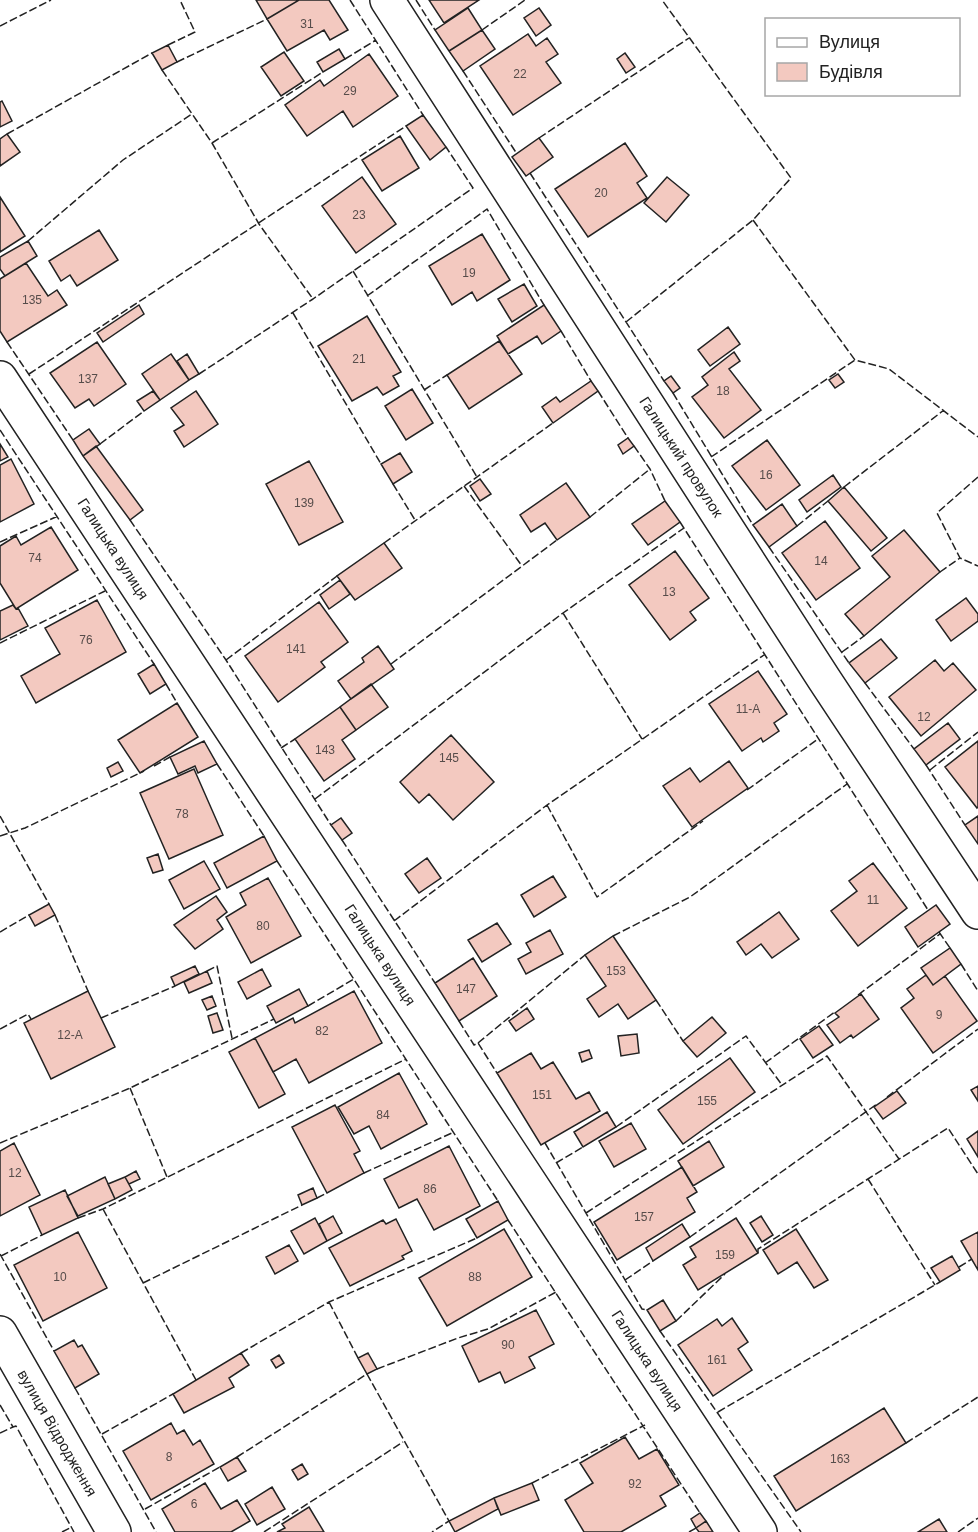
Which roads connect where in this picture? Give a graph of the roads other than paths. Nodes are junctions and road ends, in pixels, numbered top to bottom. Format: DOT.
graph roads {
  1 [pos="387,0"];
  2 [pos="0,378"];
  3 [pos="978,912"];
  4 [pos="0,1333"];
  5 [pos="114,1532"];
  6 [pos="760,1532"];
  1 -- 3 [label="street, Галицький провулок"];
  2 -- 6 [label="street, Галицька вулиця"];
  4 -- 5 [label="street, вулиця Відродження"];
}
